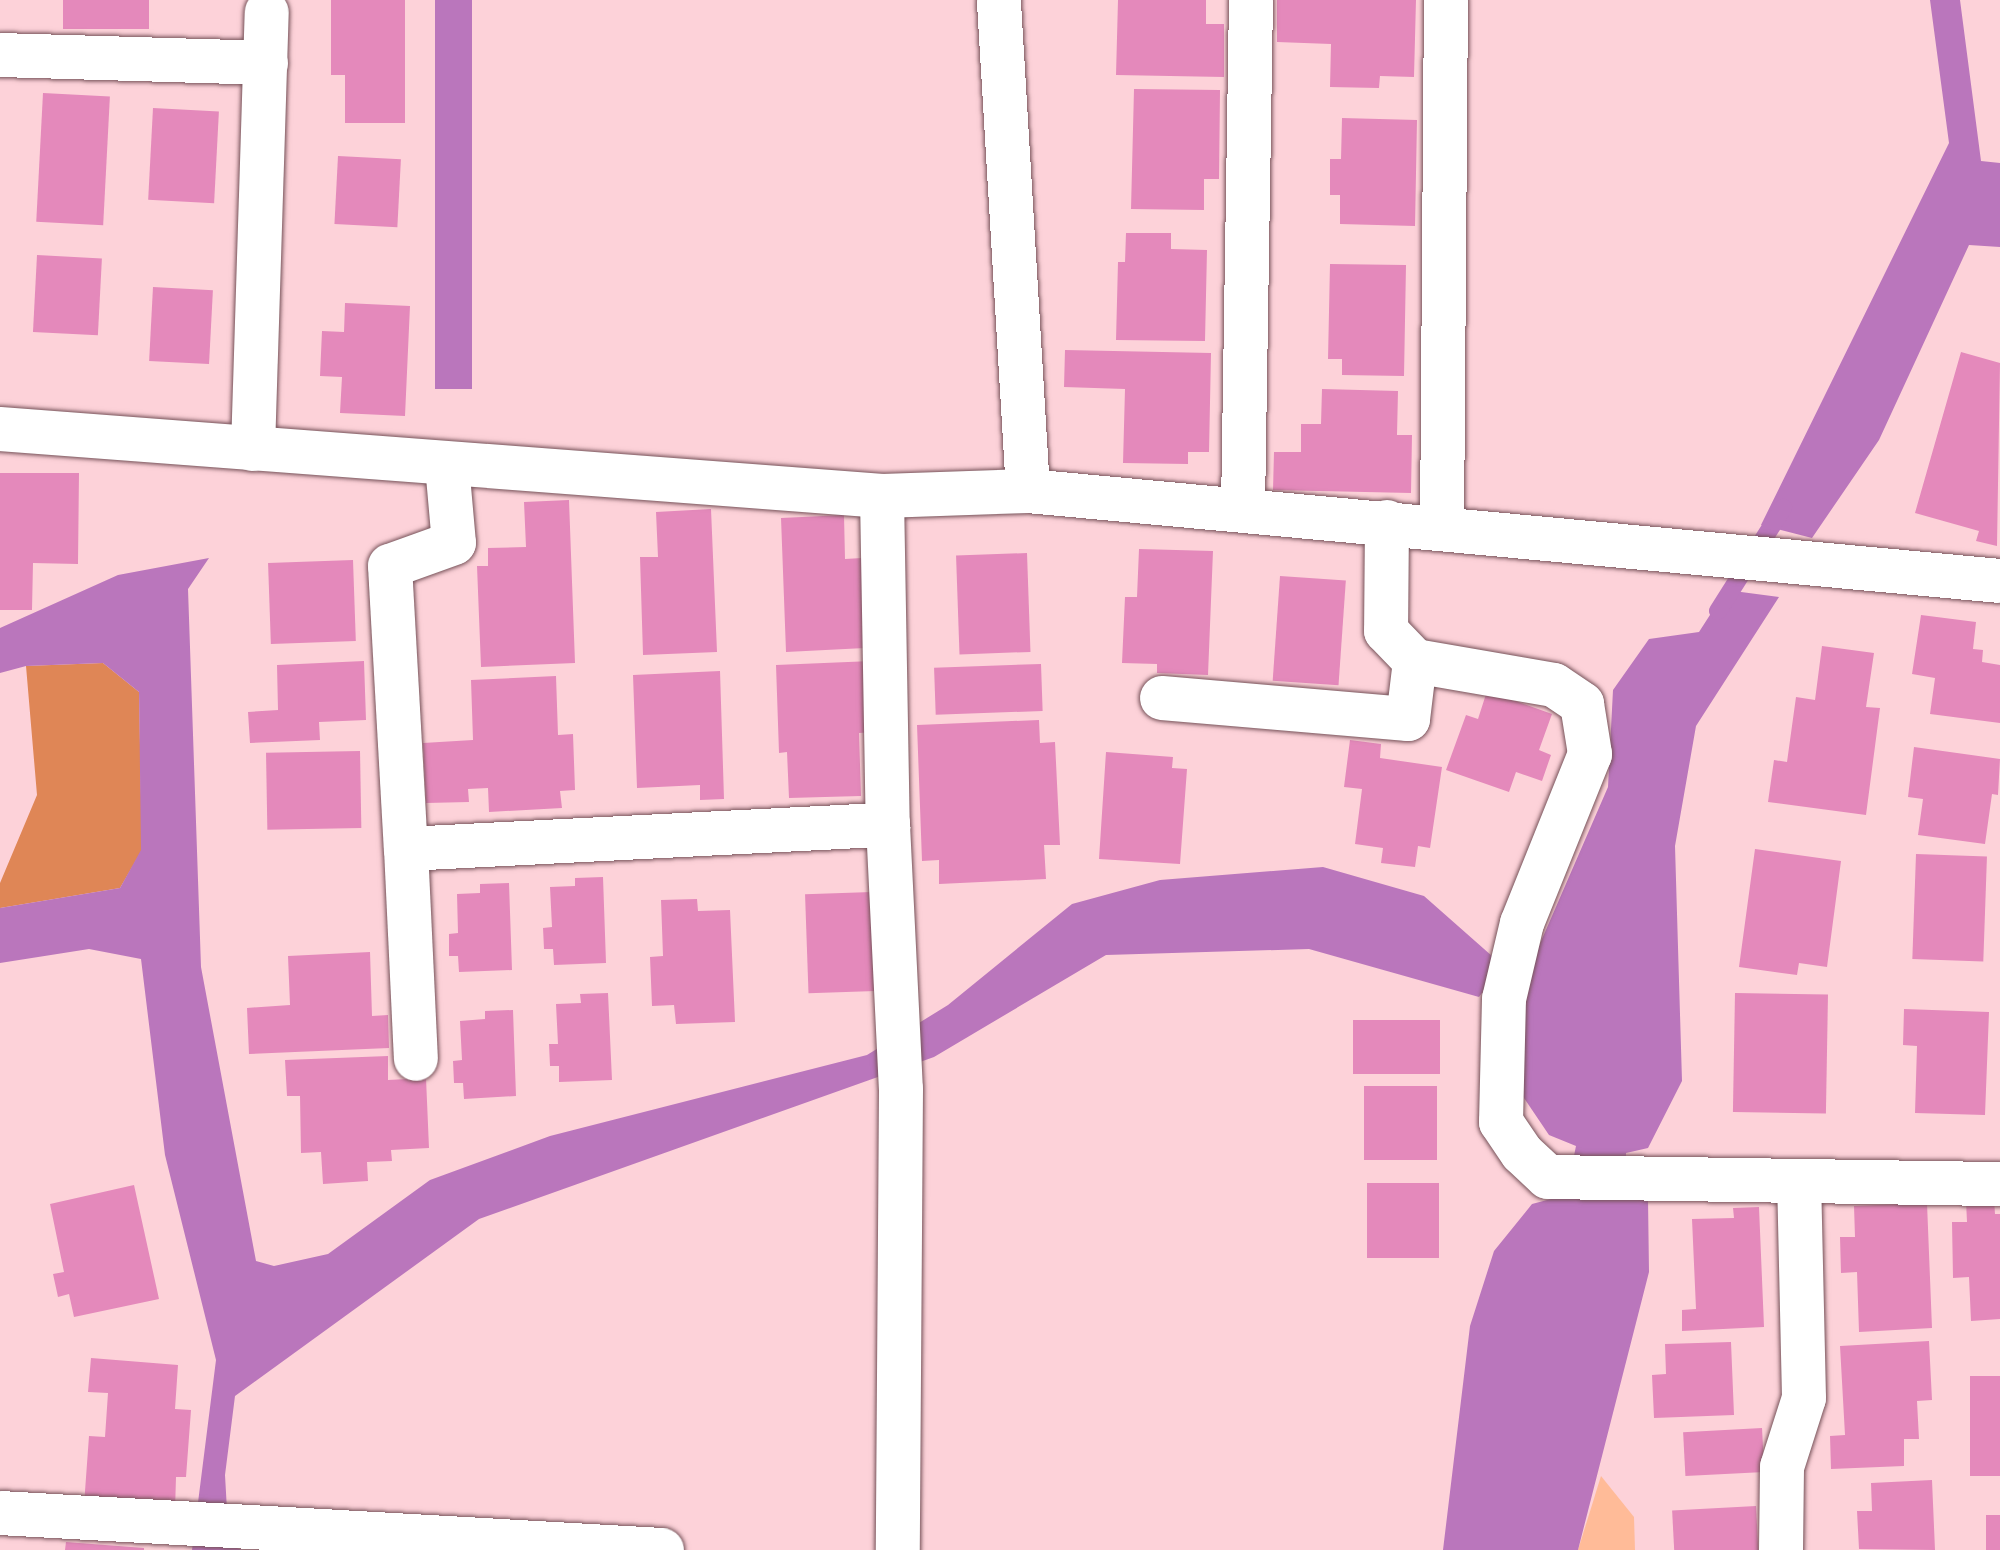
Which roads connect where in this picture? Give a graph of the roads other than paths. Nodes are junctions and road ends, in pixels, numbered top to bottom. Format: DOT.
graph roads {
  1 [pos="999,0"];
  2 [pos="1251,0"];
  3 [pos="1446,0"];
  4 [pos="267,12"];
  5 [pos="0,55"];
  6 [pos="266,63"];
  7 [pos="0,429"];
  8 [pos="253,449"];
  9 [pos="447,465"];
  10 [pos="1028,491"];
  11 [pos="882,496"];
  12 [pos="1243,509"];
  13 [pos="1387,522"];
  14 [pos="1442,528"];
  15 [pos="2000,581"];
  16 [pos="1415,661"];
  17 [pos="1162,698"];
  18 [pos="888,825"];
  19 [pos="406,849"];
  20 [pos="416,1059"];
  21 [pos="1799,1181"];
  22 [pos="2000,1184"];
  23 [pos="0,1513"];
  24 [pos="662,1550"];
  25 [pos="898,1550"];
  26 [pos="1781,1550"];
  1 -- 10 [label="street"];
  2 -- 12 [label="street"];
  3 -- 14 [label="street"];
  4 -- 6 [label="street"];
  5 -- 6 [label="street"];
  6 -- 8 [label="street"];
  7 -- 8 [label="street"];
  8 -- 9 [label="street"];
  9 -- 11 [label="street"];
  9 -- 19 [label="street"];
  10 -- 11 [label="street"];
  10 -- 12 [label="street"];
  11 -- 18 [label="street"];
  12 -- 13 [label="street"];
  13 -- 14 [label="street"];
  13 -- 16 [label="street"];
  14 -- 15 [label="street"];
  16 -- 17 [label="street"];
  16 -- 21 [label="street"];
  18 -- 19 [label="street"];
  18 -- 25 [label="street"];
  19 -- 20 [label="street"];
  21 -- 22 [label="street"];
  21 -- 26 [label="street"];
  23 -- 24 [label="street"];
}
